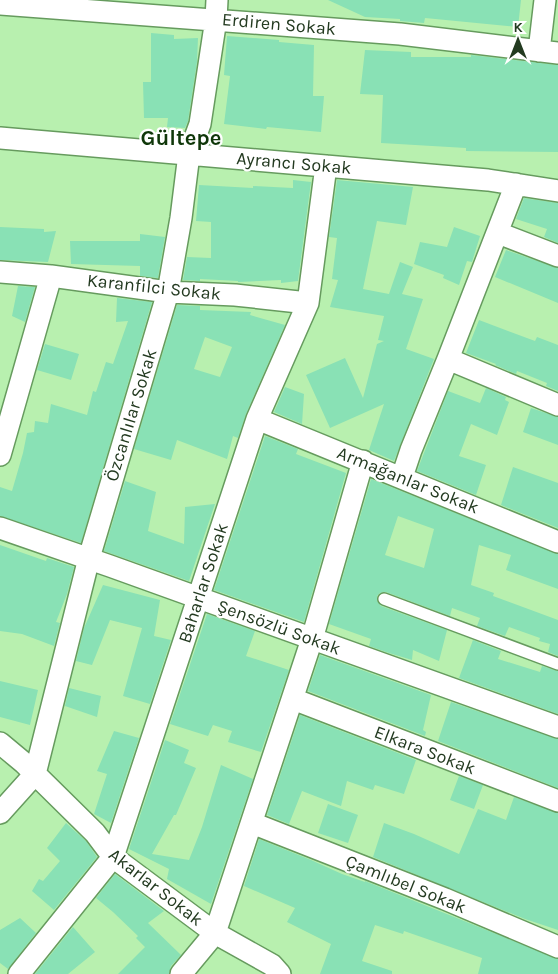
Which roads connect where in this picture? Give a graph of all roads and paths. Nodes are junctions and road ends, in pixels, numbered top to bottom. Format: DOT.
graph roads {
  1 [pos="545,0"];
  2 [pos="0,4"];
  3 [pos="216,10"];
  4 [pos="549,52"];
  5 [pos="0,138"];
  6 [pos="189,154"];
  7 [pos="326,166"];
  8 [pos="516,184"];
  9 [pos="558,191"];
  10 [pos="498,233"];
  11 [pos="558,256"];
  12 [pos="0,272"];
  13 [pos="51,276"];
  14 [pos="168,292"];
  15 [pos="308,303"];
  16 [pos="448,359"];
  17 [pos="558,406"];
  18 [pos="257,419"];
  19 [pos="0,455"];
  20 [pos="363,461"];
  21 [pos="402,477"];
  22 [pos="0,528"];
  23 [pos="558,542"];
  24 [pos="89,558"];
  25 [pos="198,598"];
  26 [pos="384,600"];
  27 [pos="312,639"];
  28 [pos="558,664"];
  29 [pos="293,699"];
  30 [pos="558,728"];
  31 [pos="0,743"];
  32 [pos="35,774"];
  33 [pos="558,801"];
  34 [pos="0,813"];
  35 [pos="252,823"];
  36 [pos="113,857"];
  37 [pos="215,933"];
  38 [pos="558,947"];
  39 [pos="281,971"];
  40 [pos="19,974"];
  41 [pos="181,974"];
  1 -- 4 [label="street"];
  2 -- 3 [label="street, Erdiren Sokak"];
  3 -- 4 [label="street, Erdiren Sokak"];
  3 -- 6 [label="street, Özcanlılar Sokak"];
  5 -- 6 [label="street, Ayrancı Sokak"];
  6 -- 7 [label="street, Ayrancı Sokak"];
  6 -- 14 [label="street, Özcanlılar Sokak"];
  7 -- 8 [label="street, Ayrancı Sokak"];
  7 -- 15 [label="street, Baharlar Sokak"];
  8 -- 9 [label="street, Ayrancı Sokak"];
  8 -- 10 [label="street"];
  10 -- 11 [label="street"];
  10 -- 16 [label="street"];
  12 -- 13 [label="street, Karanfilci Sokak"];
  13 -- 14 [label="street, Karanfilci Sokak"];
  13 -- 19 [label="street"];
  14 -- 15 [label="street, Karanfilci Sokak"];
  14 -- 24 [label="street, Özcanlılar Sokak"];
  15 -- 18 [label="street, Baharlar Sokak"];
  16 -- 17 [label="street"];
  16 -- 21 [label="street"];
  18 -- 20 [label="street, Armağanlar Sokak"];
  18 -- 25 [label="street, Baharlar Sokak"];
  20 -- 21 [label="street, Armağanlar Sokak"];
  20 -- 27 [label="street"];
  21 -- 23 [label="street, Armağanlar Sokak"];
  22 -- 24 [label="street, Şensözlü Sokak"];
  24 -- 25 [label="street, Şensözlü Sokak"];
  24 -- 32 [label="street, Özcanlılar Sokak"];
  25 -- 27 [label="street, Şensözlü Sokak"];
  25 -- 36 [label="street, Baharlar Sokak"];
  26 -- 28 [label="lane"];
  27 -- 29 [label="street"];
  27 -- 30 [label="street, Şensözlü Sokak"];
  29 -- 33 [label="street, Elkara Sokak"];
  29 -- 35 [label="street"];
  31 -- 32 [label="street, Akarlar Sokak"];
  32 -- 34 [label="street, Özcanlılar Sokak"];
  32 -- 36 [label="street, Akarlar Sokak"];
  35 -- 37 [label="street"];
  35 -- 38 [label="street, Çamlıbel Sokak"];
  36 -- 37 [label="street, Akarlar Sokak"];
  36 -- 40 [label="street, Baharlar Sokak"];
  37 -- 39 [label="street, Akarlar Sokak"];
  37 -- 41 [label="street"];
}
